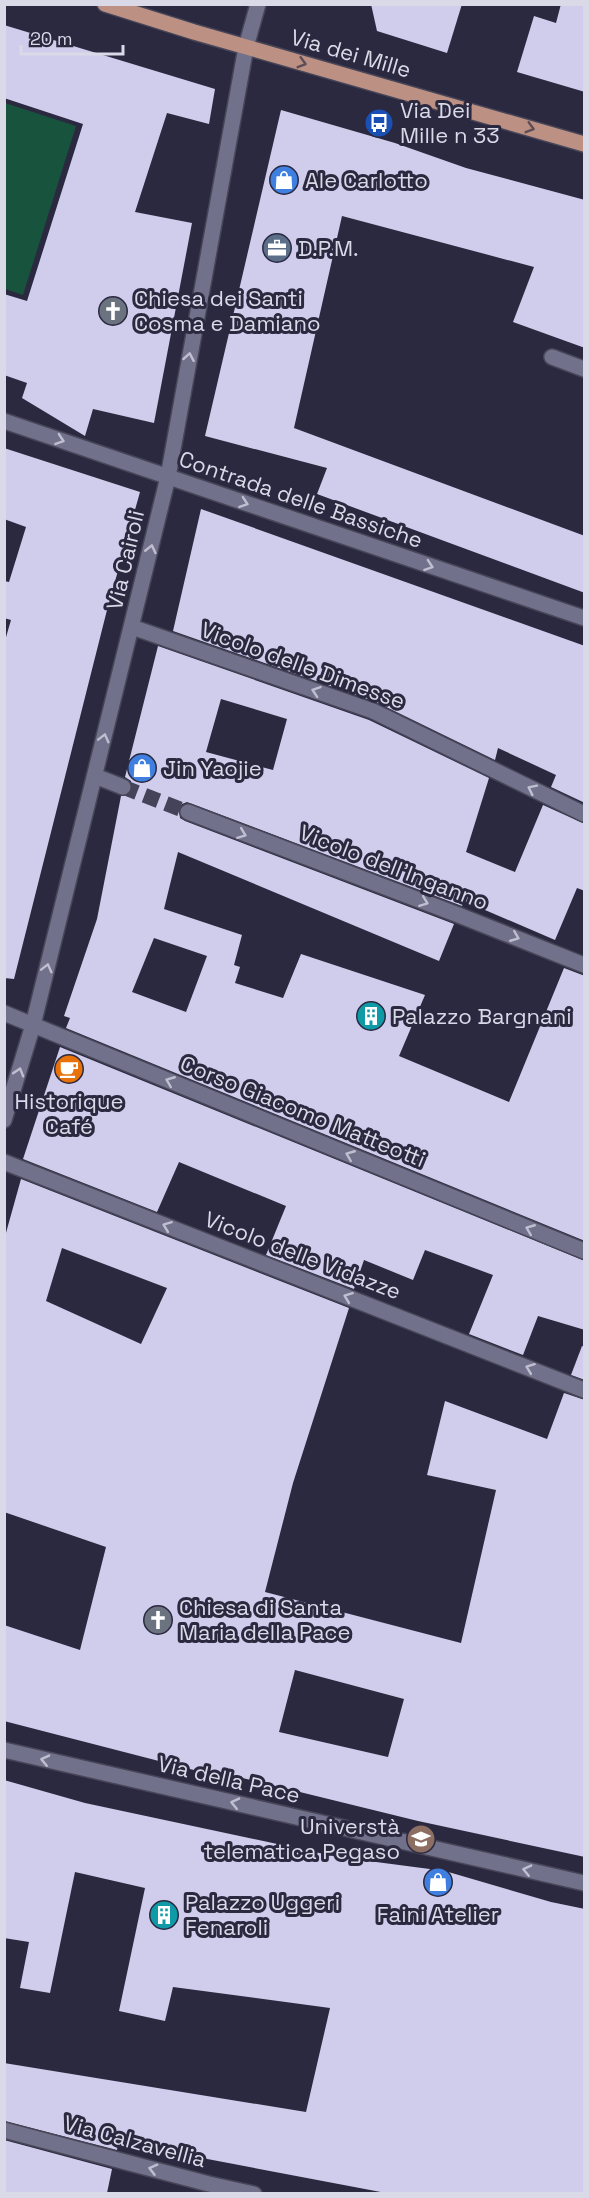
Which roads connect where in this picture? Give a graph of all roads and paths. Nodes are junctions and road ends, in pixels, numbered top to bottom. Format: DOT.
graph roads {
  1 [pos="105,4"];
  2 [pos="258,4"];
  3 [pos="246,47"];
  4 [pos="585,144"];
  5 [pos="552,357"];
  6 [pos="585,369"];
  7 [pos="4,421"];
  8 [pos="168,477"];
  9 [pos="585,618"];
  10 [pos="132,627"];
  11 [pos="94,776"];
  12 [pos="123,787"];
  13 [pos="188,812"];
  14 [pos="585,814"];
  15 [pos="585,965"];
  16 [pos="4,1013"];
  17 [pos="33,1025"];
  18 [pos="4,1120"];
  19 [pos="4,1162"];
  20 [pos="585,1251"];
  21 [pos="585,1390"];
  22 [pos="4,1750"];
  23 [pos="585,1883"];
  24 [pos="4,2130"];
  25 [pos="207,2189"];
  26 [pos="254,2193"];
  1 -- 3 [label="main road, Via dei Mille"];
  2 -- 3 [label="street, Via Cairoli"];
  3 -- 4 [label="main road, Via dei Mille, one-way"];
  8 -- 3 [label="street, Via Cairoli, one-way"];
  5 -- 6 [label="street"];
  7 -- 8 [label="street, Contrada delle Bassiche, one-way"];
  8 -- 9 [label="street, Contrada delle Bassiche, one-way"];
  10 -- 8 [label="street, Via Cairoli, one-way"];
  11 -- 10 [label="street, Via Cairoli, one-way"];
  14 -- 10 [label="street, Vicolo delle Dimesse, one-way"];
  11 -- 12 [label="street"];
  17 -- 11 [label="street, Via Cairoli, one-way"];
  13 -- 15 [label="street, Vicolo dell'Inganno, one-way"];
  16 -- 17 [label="street, Corso Giacomo Matteotti"];
  18 -- 17 [label="street, Via Cairoli, one-way"];
  20 -- 17 [label="street, Corso Giacomo Matteotti, one-way"];
  21 -- 19 [label="street, Vicolo delle Vidazze, one-way"];
  23 -- 22 [label="street, Via della Pace, one-way"];
  25 -- 24 [label="street, Via Calzavellia, one-way"];
  25 -- 26 [label="street, Via Calzavellia"];
}
